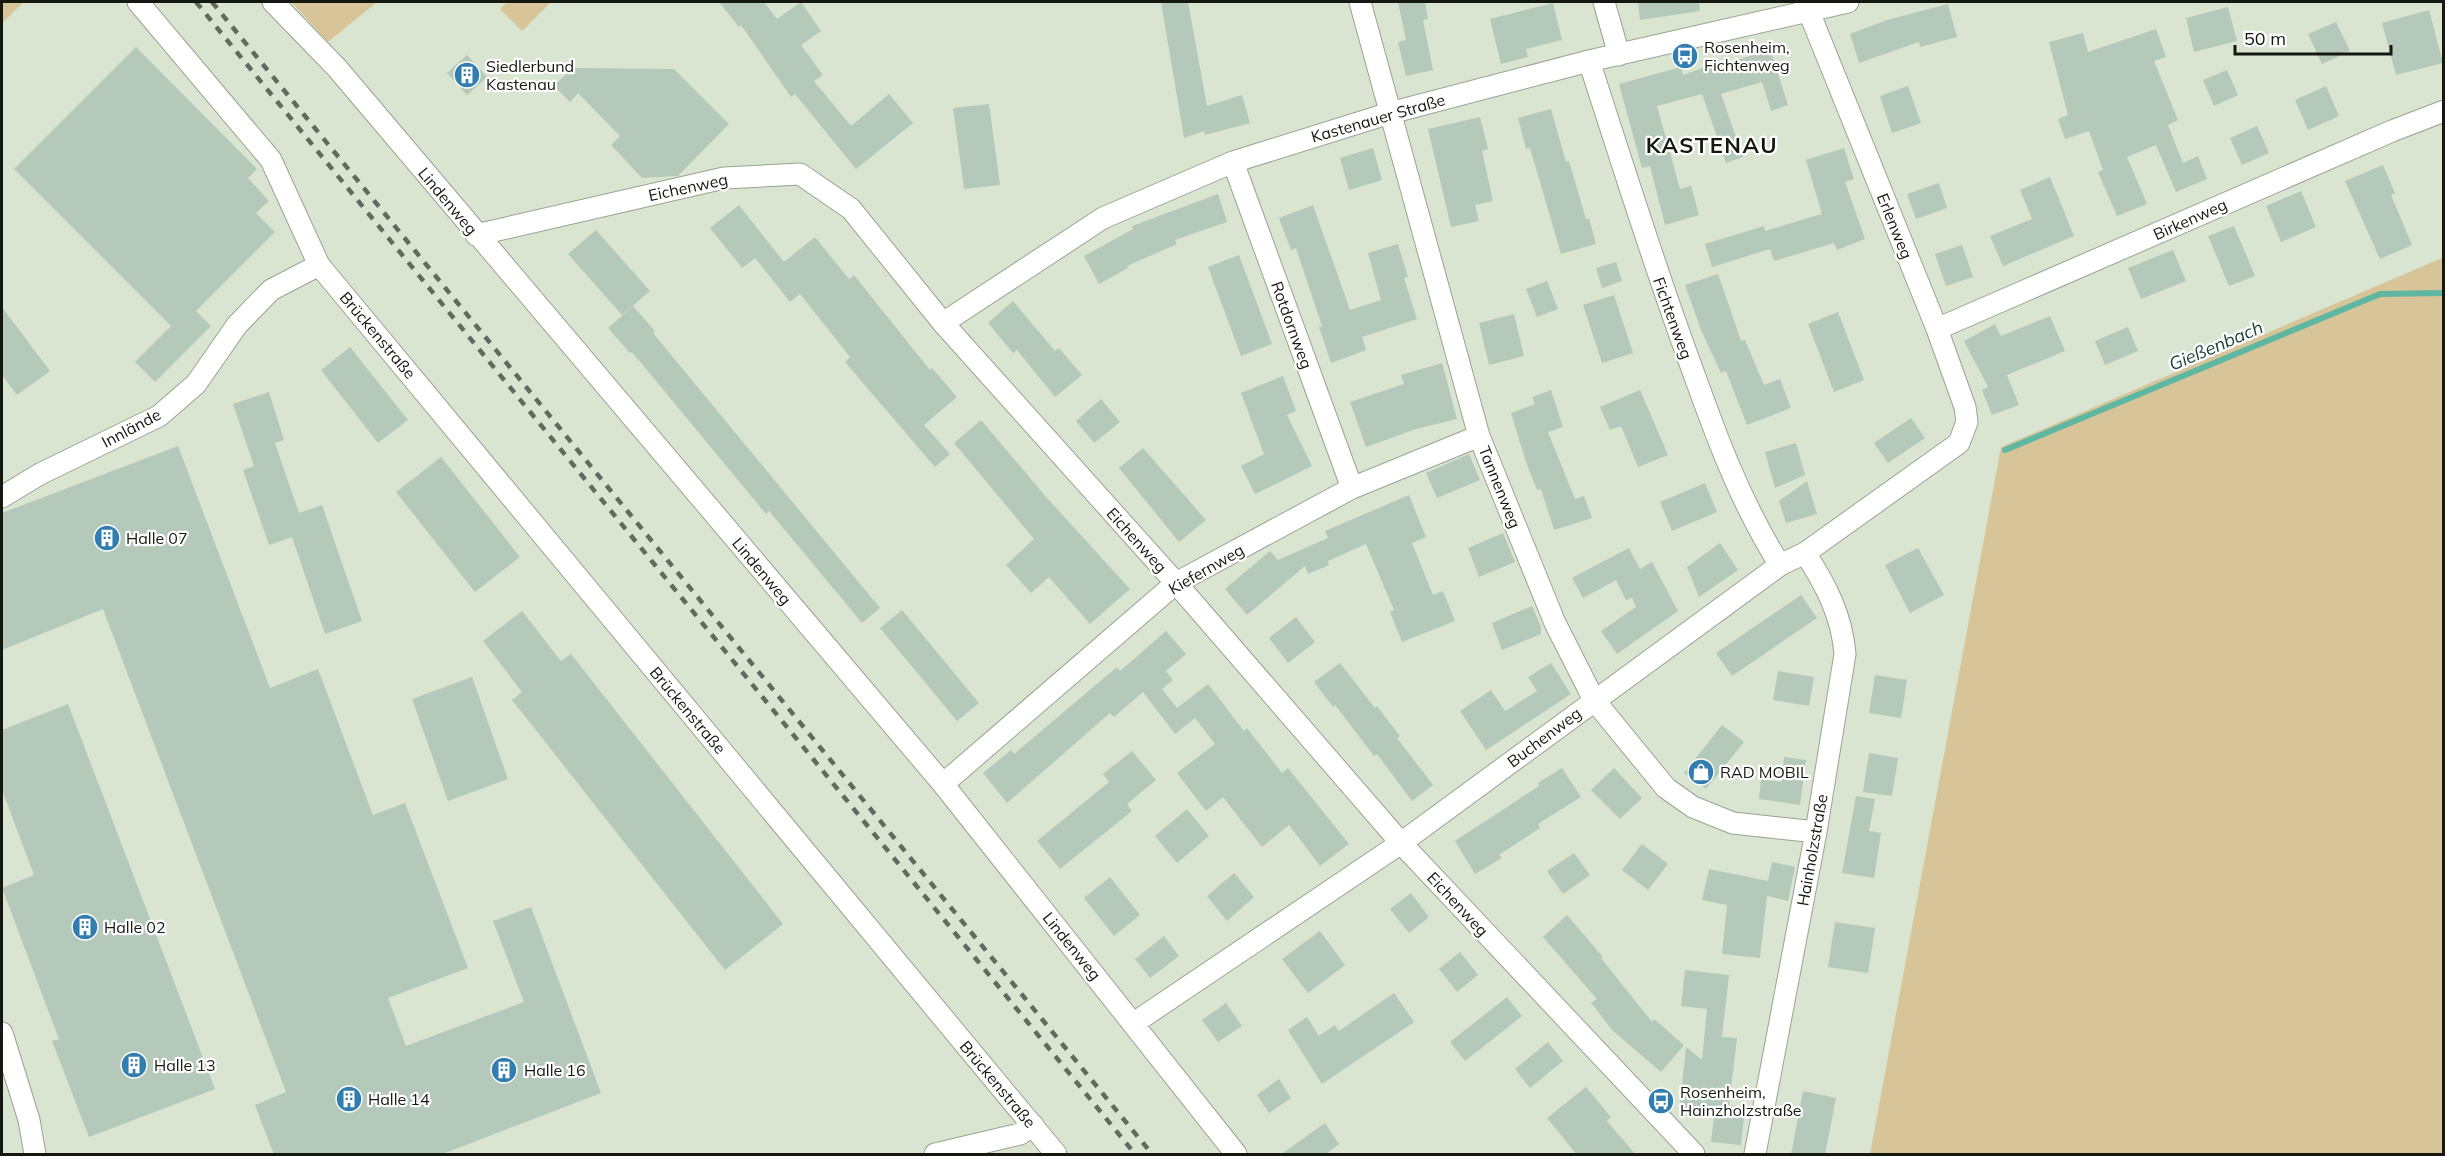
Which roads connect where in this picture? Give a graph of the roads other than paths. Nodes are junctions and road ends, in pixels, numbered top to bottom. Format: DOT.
graph roads {
  1 [pos="138,2"];
  2 [pos="273,2"];
  3 [pos="1360,2"];
  4 [pos="1604,2"];
  5 [pos="1848,2"];
  6 [pos="1806,7"];
  7 [pos="1619,56"];
  8 [pos="1589,61"];
  9 [pos="2444,111"];
  10 [pos="1390,113"];
  11 [pos="1233,162"];
  12 [pos="476,235"];
  13 [pos="319,265"];
  14 [pos="943,323"];
  15 [pos="1937,329"];
  16 [pos="1479,436"];
  17 [pos="1952,449"];
  18 [pos="1352,488"];
  19 [pos="2,497"];
  20 [pos="1805,553"];
  21 [pos="1780,565"];
  22 [pos="1176,583"];
  23 [pos="1594,700"];
  24 [pos="944,784"];
  25 [pos="1816,832"];
  26 [pos="1401,843"];
  27 [pos="1134,1023"];
  28 [pos="2,1033"];
  29 [pos="1032,1125"];
  30 [pos="36,1155"];
  31 [pos="935,1155"];
  32 [pos="1056,1155"];
  33 [pos="1236,1155"];
  34 [pos="1694,1155"];
  35 [pos="1755,1155"];
  1 -- 13 [label="street"];
  2 -- 12 [label="street, Lindenweg"];
  3 -- 10 [label="street, Tannenweg"];
  4 -- 7 [label="street"];
  5 -- 6 [label="street, Kastenauer Straße"];
  6 -- 7 [label="street, Kastenauer Straße"];
  6 -- 15 [label="street, Erlenweg"];
  7 -- 8 [label="street, Kastenauer Straße"];
  8 -- 10 [label="street, Kastenauer Straße"];
  8 -- 21 [label="street, Fichtenweg"];
  9 -- 15 [label="street, Birkenweg"];
  10 -- 11 [label="street, Kastenauer Straße"];
  10 -- 16 [label="street, Tannenweg"];
  11 -- 14 [label="street, Kastenauer Straße"];
  11 -- 18 [label="street, Rotdornweg"];
  12 -- 14 [label="street, Eichenweg"];
  12 -- 24 [label="street, Lindenweg"];
  13 -- 19 [label="street, Innlände"];
  13 -- 29 [label="street, Brückenstraße"];
  14 -- 22 [label="street, Eichenweg"];
  15 -- 17 [label="street, Erlenweg"];
  16 -- 18 [label="street, Kiefernweg"];
  16 -- 23 [label="street, Tannenweg"];
  17 -- 20 [label="street, Buchenweg"];
  18 -- 22 [label="street, Kiefernweg"];
  20 -- 21 [label="street, Buchenweg"];
  20 -- 25 [label="street, Hainholzstraße"];
  21 -- 23 [label="street, Buchenweg"];
  22 -- 24 [label="street, Kiefernweg"];
  22 -- 26 [label="street, Eichenweg"];
  23 -- 25 [label="street, Tannenweg"];
  23 -- 26 [label="street, Buchenweg"];
  24 -- 27 [label="street, Lindenweg"];
  25 -- 35 [label="street, Hainholzstraße"];
  26 -- 27 [label="street, Buchenweg"];
  26 -- 34 [label="street, Eichenweg"];
  27 -- 33 [label="street, Lindenweg"];
  28 -- 30 [label="street"];
  29 -- 31 [label="street"];
  29 -- 32 [label="street, Brückenstraße"];
}
